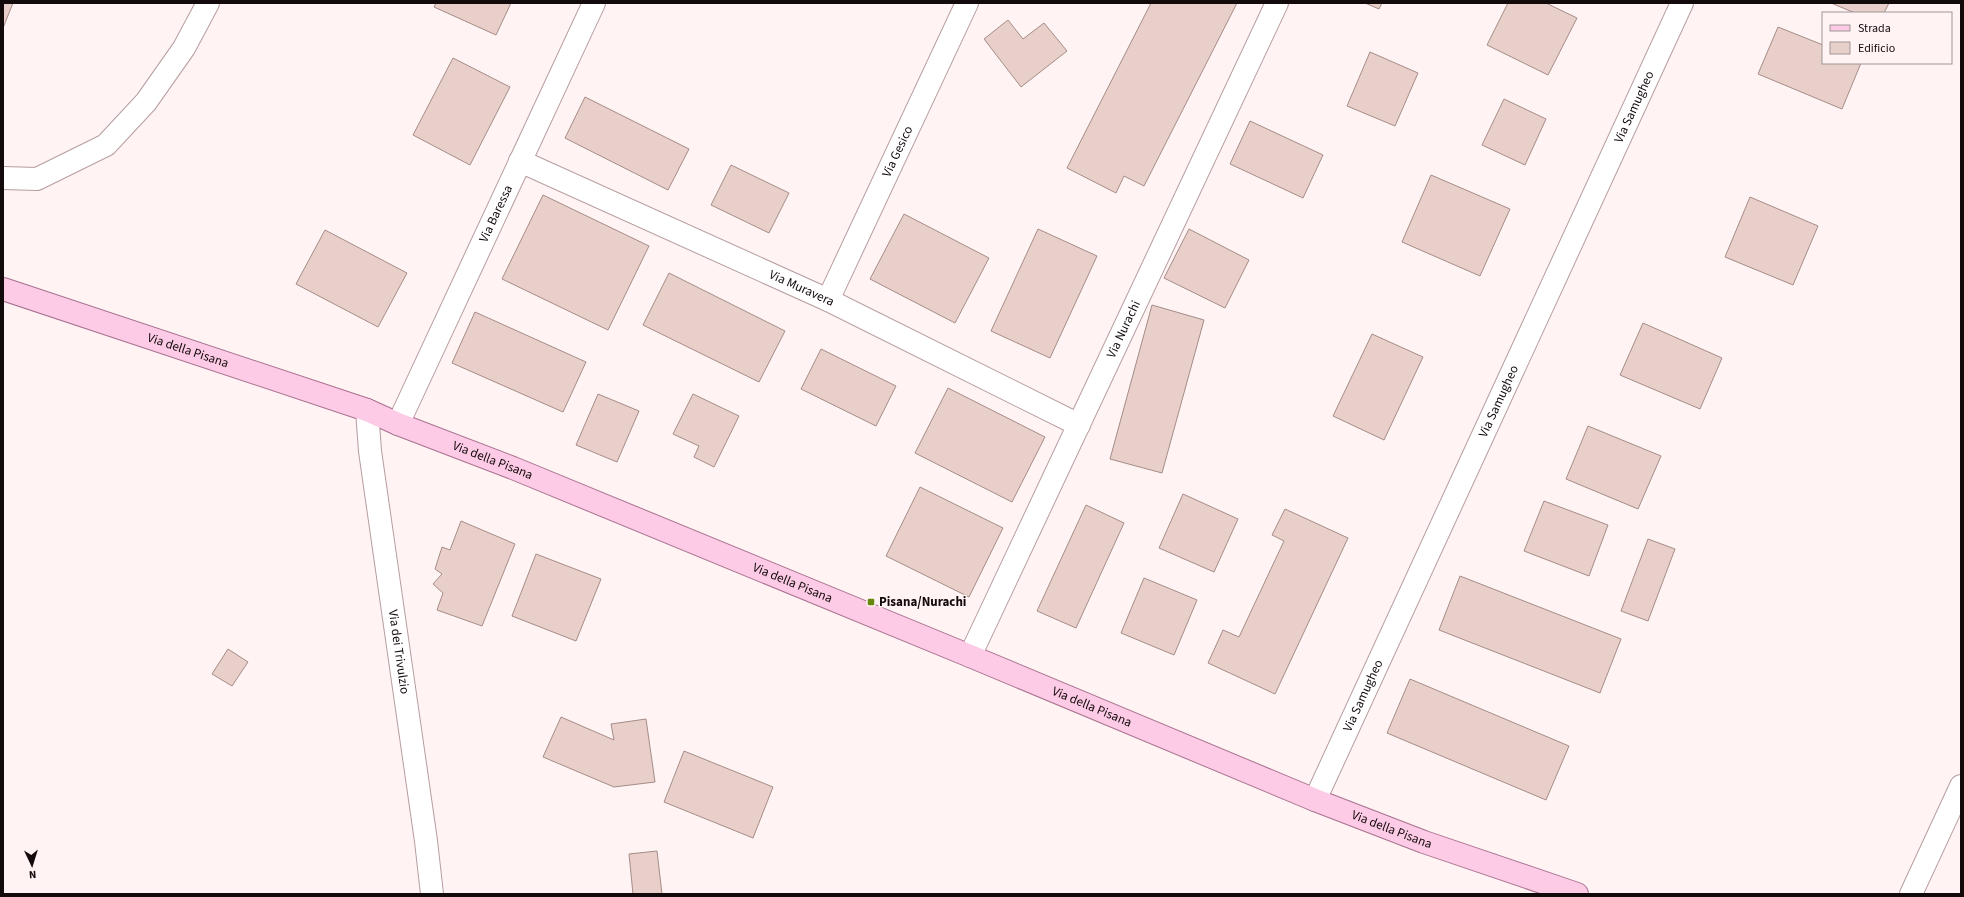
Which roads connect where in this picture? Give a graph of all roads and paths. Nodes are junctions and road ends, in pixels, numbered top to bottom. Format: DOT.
graph roads {
  1 [pos="208,3"];
  2 [pos="594,3"];
  3 [pos="967,3"];
  4 [pos="1277,3"];
  5 [pos="1682,3"];
  6 [pos="520,161"];
  7 [pos="3,178"];
  8 [pos="3,288"];
  9 [pos="828,300"];
  10 [pos="368,410"];
  11 [pos="398,424"];
  12 [pos="1079,425"];
  13 [pos="970,656"];
  14 [pos="1961,786"];
  15 [pos="1315,800"];
  16 [pos="432,894"];
  17 [pos="1577,894"];
  18 [pos="1911,894"];
  1 -- 7 [label="street"];
  2 -- 6 [label="street, Via Baressa"];
  3 -- 9 [label="street, Via Gesico"];
  4 -- 12 [label="street, Via Nurachi"];
  5 -- 15 [label="street, Via Samugheo"];
  6 -- 9 [label="street, Via Muravera"];
  6 -- 11 [label="street, Via Baressa"];
  8 -- 10 [label="main road, Via della Pisana"];
  9 -- 12 [label="street, Via Muravera"];
  10 -- 11 [label="main road, Via della Pisana"];
  10 -- 16 [label="street, Via dei Trivulzio"];
  11 -- 13 [label="main road, Via della Pisana"];
  12 -- 13 [label="street, Via Nurachi"];
  13 -- 15 [label="main road, Via della Pisana"];
  14 -- 18 [label="street"];
  15 -- 17 [label="main road, Via della Pisana"];
}
